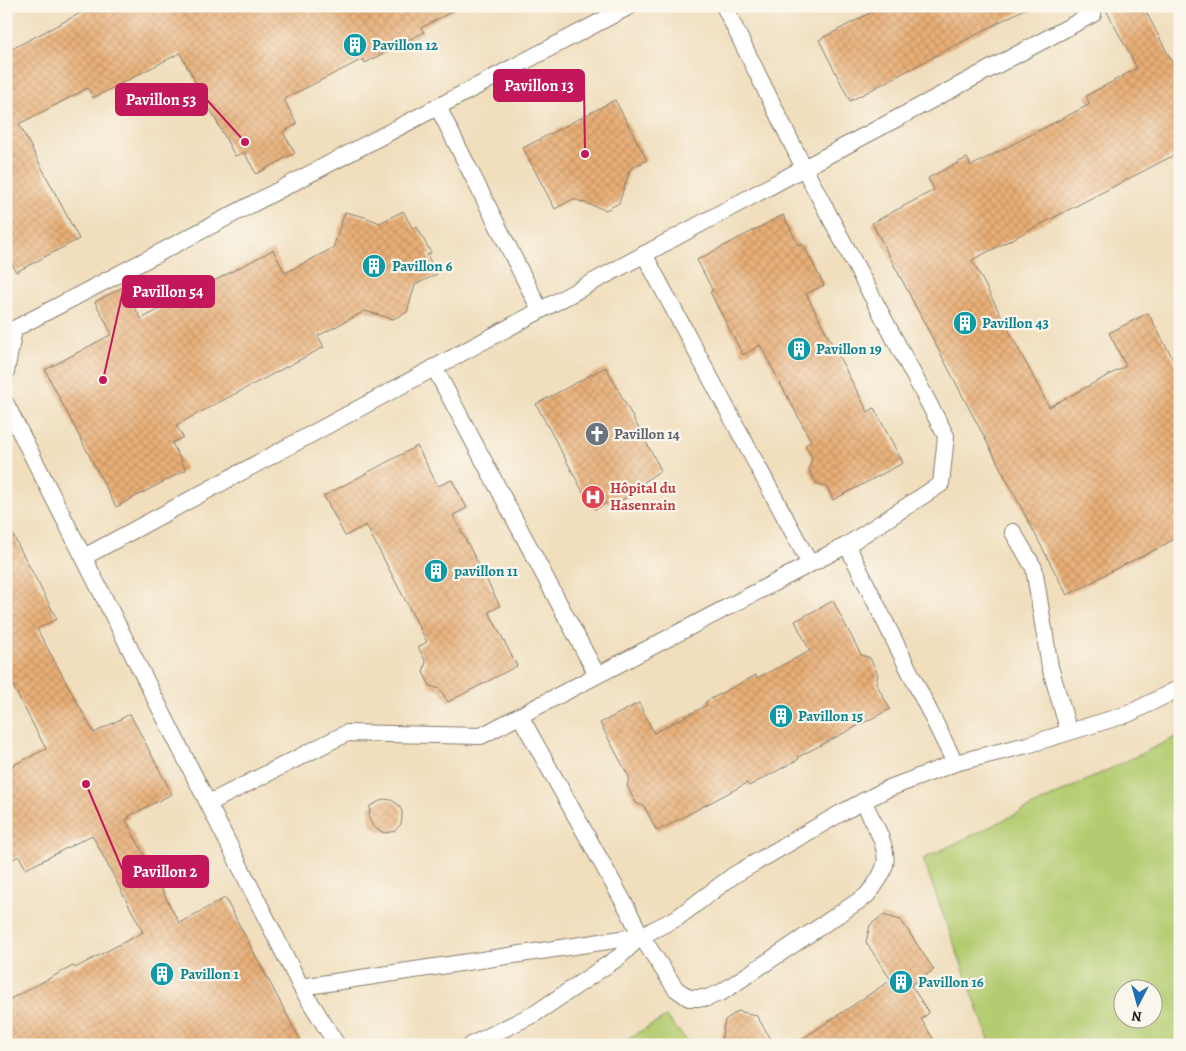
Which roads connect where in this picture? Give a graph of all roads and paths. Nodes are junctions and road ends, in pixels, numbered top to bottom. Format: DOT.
graph roads {
  1 [pos="630,6"];
  2 [pos="724,6"];
  3 [pos="1092,6"];
  4 [pos="438,107"];
  5 [pos="804,168"];
  6 [pos="644,254"];
  7 [pos="540,310"];
  8 [pos="434,367"];
  9 [pos="6,372"];
  10 [pos="6,404"];
  11 [pos="1013,532"];
  12 [pos="847,545"];
  13 [pos="84,557"];
  14 [pos="810,564"];
  15 [pos="597,675"];
  16 [pos="1180,688"];
  17 [pos="520,716"];
  18 [pos="1069,732"];
  19 [pos="955,763"];
  20 [pos="863,801"];
  21 [pos="208,803"];
  22 [pos="641,936"];
  23 [pos="301,987"];
  24 [pos="337,1045"];
  25 [pos="471,1045"];
  1 -- 4 [label="lane"];
  2 -- 5 [label="lane"];
  3 -- 5 [label="lane"];
  4 -- 7 [label="lane"];
  4 -- 9 [label="lane"];
  5 -- 6 [label="lane"];
  5 -- 12 [label="lane"];
  6 -- 7 [label="lane"];
  6 -- 14 [label="lane"];
  7 -- 8 [label="lane"];
  8 -- 13 [label="lane"];
  8 -- 15 [label="lane"];
  10 -- 13 [label="lane"];
  11 -- 18 [label="lane"];
  12 -- 14 [label="lane"];
  12 -- 19 [label="lane"];
  13 -- 21 [label="lane"];
  14 -- 15 [label="lane"];
  15 -- 17 [label="lane"];
  16 -- 18 [label="lane"];
  17 -- 21 [label="lane"];
  17 -- 22 [label="lane"];
  18 -- 19 [label="lane"];
  19 -- 20 [label="lane"];
  20 -- 22 [label="lane"];
  20 -- 22 [label="lane"];
  21 -- 23 [label="lane"];
  22 -- 23 [label="lane"];
  22 -- 25 [label="lane"];
  23 -- 24 [label="lane"];
}
